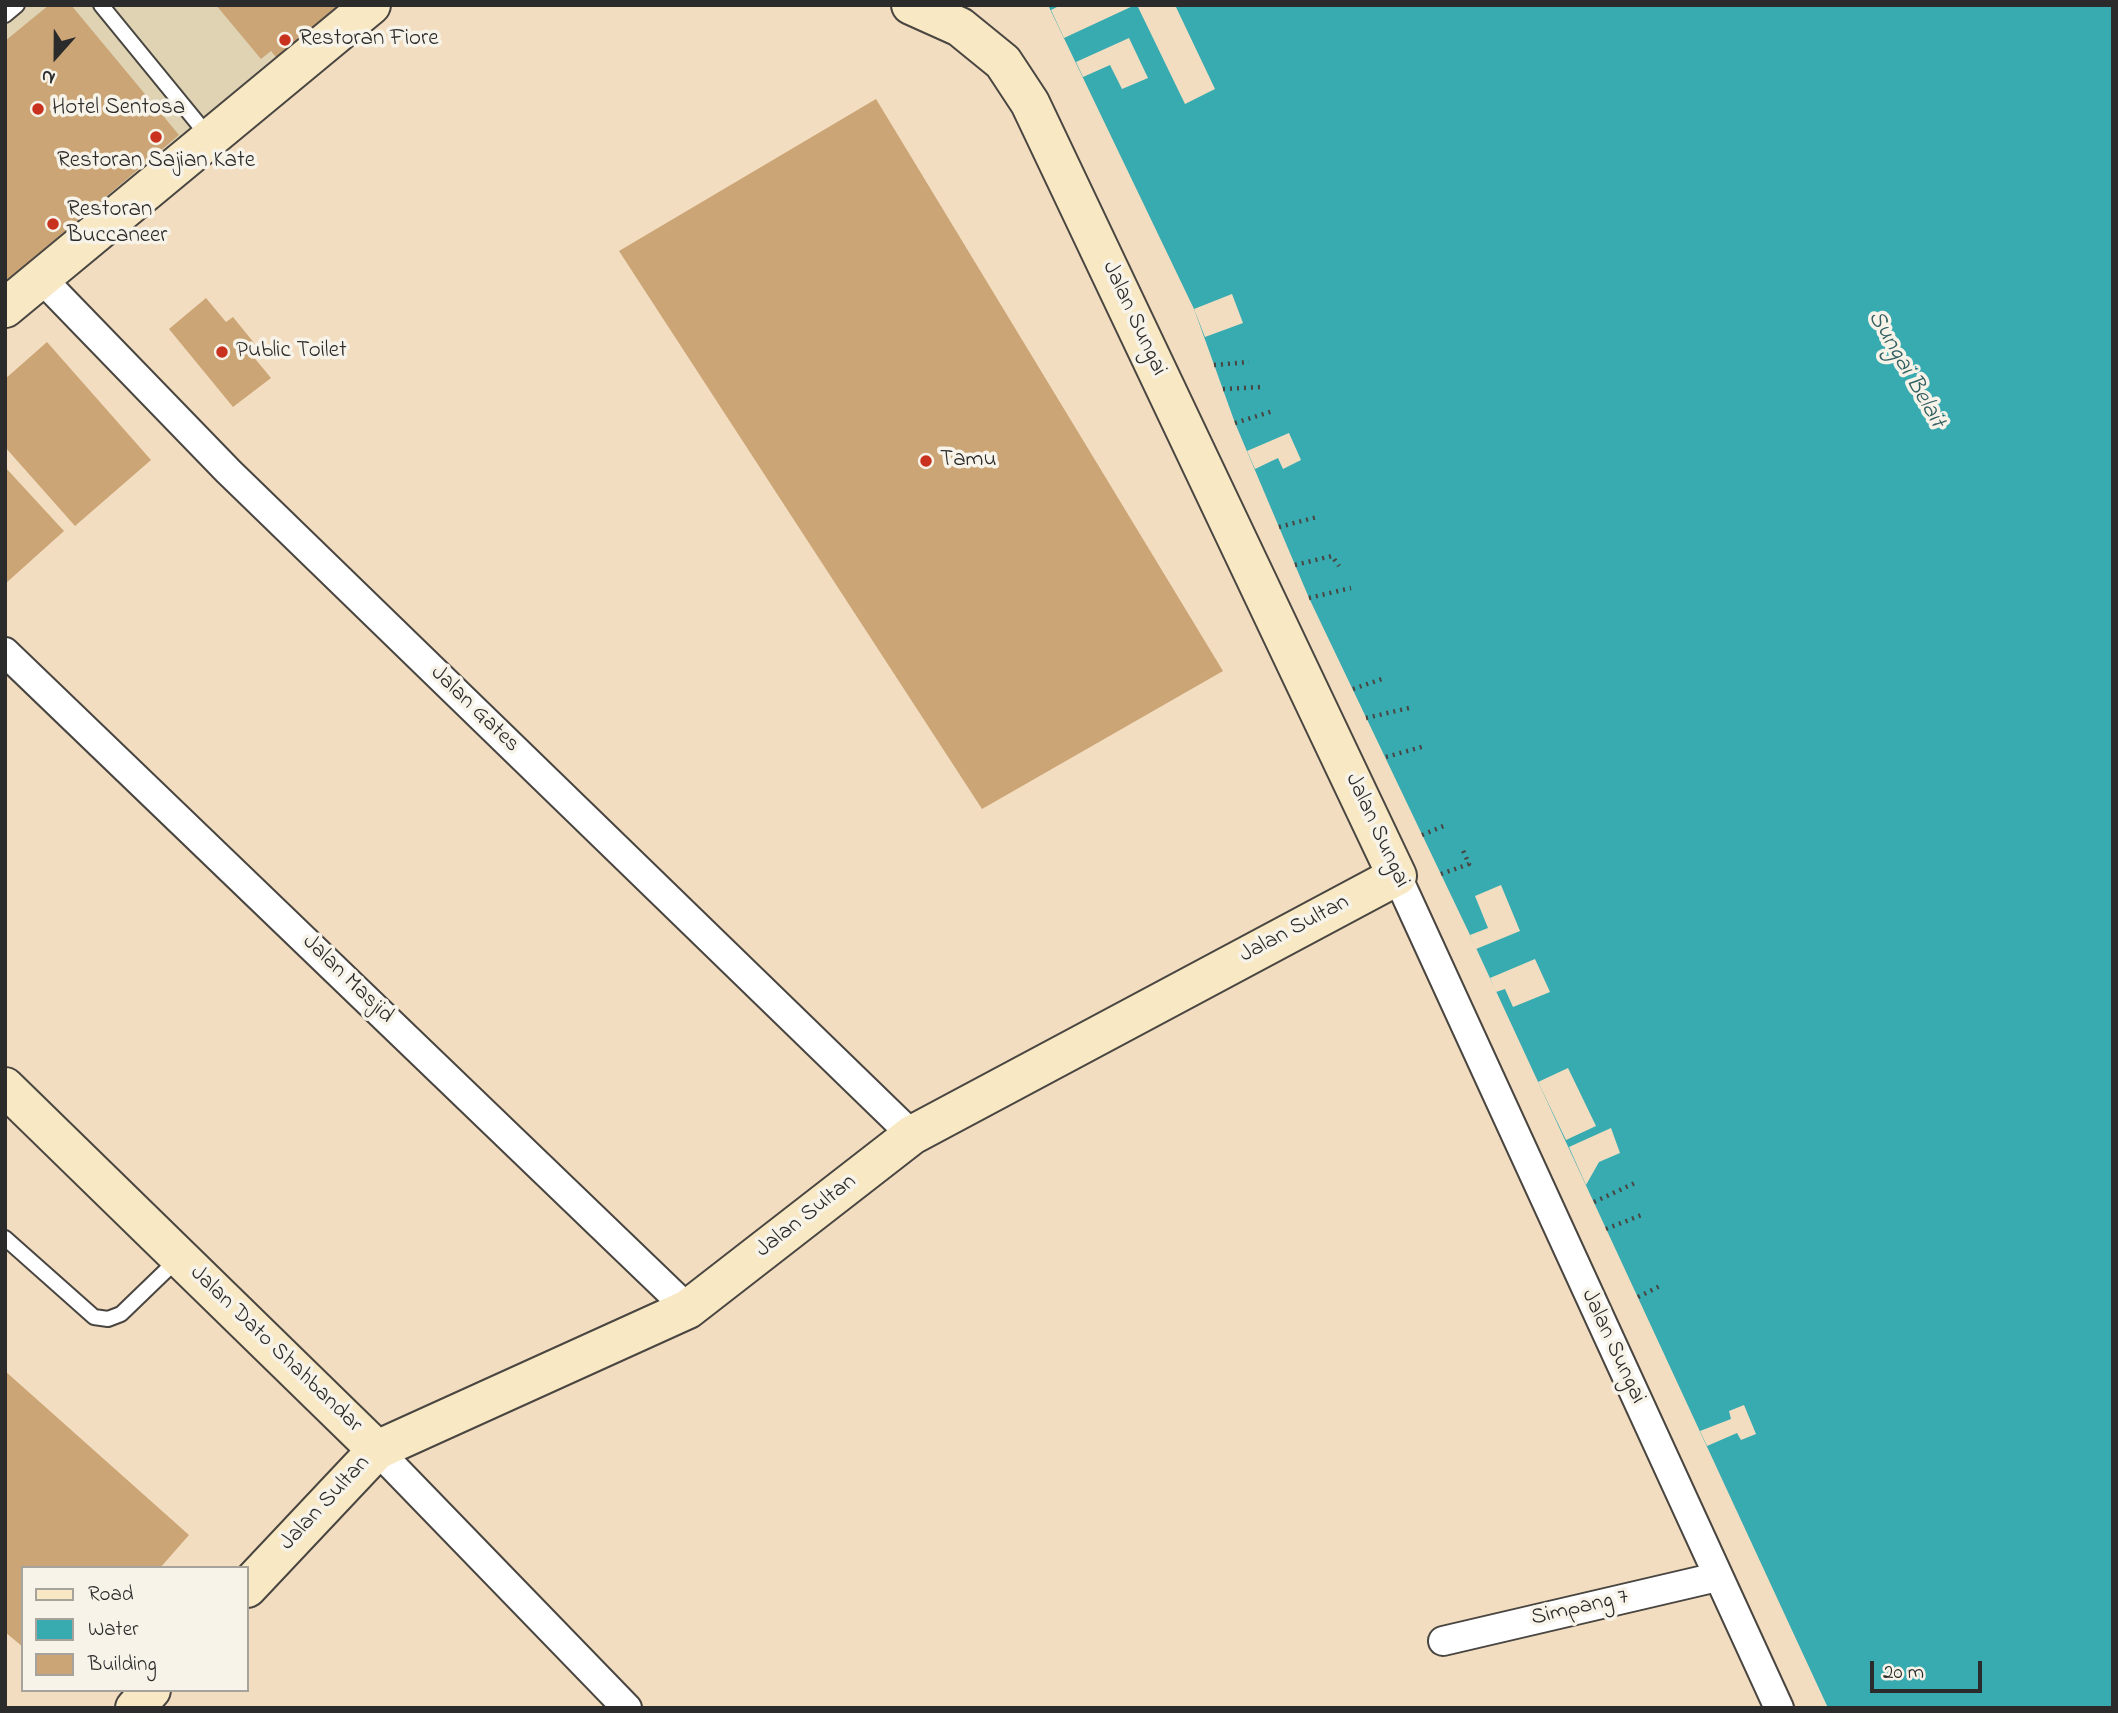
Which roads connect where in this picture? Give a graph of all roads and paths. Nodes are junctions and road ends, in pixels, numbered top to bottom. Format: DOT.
graph roads {
  1 [pos="17,5"];
  2 [pos="101,5"];
  3 [pos="371,5"];
  4 [pos="911,5"];
  5 [pos="5,15"];
  6 [pos="210,138"];
  7 [pos="42,279"];
  8 [pos="5,308"];
  9 [pos="1249,362"];
  10 [pos="1214,365"];
  11 [pos="1262,387"];
  12 [pos="1223,389"];
  13 [pos="1273,411"];
  14 [pos="1235,423"];
  15 [pos="1317,517"];
  16 [pos="1279,527"];
  17 [pos="1295,565"];
  18 [pos="1339,566"];
  19 [pos="1351,587"];
  20 [pos="1310,598"];
  21 [pos="5,652"];
  22 [pos="1382,679"];
  23 [pos="1353,689"];
  24 [pos="1409,708"];
  25 [pos="1366,718"];
  26 [pos="1425,746"];
  27 [pos="1386,757"];
  28 [pos="1446,825"];
  29 [pos="1422,835"];
  30 [pos="1462,848"];
  31 [pos="1441,874"];
  32 [pos="1397,876"];
  33 [pos="5,1087"];
  34 [pos="912,1135"];
  35 [pos="1637,1182"];
  36 [pos="1594,1202"];
  37 [pos="1644,1214"];
  38 [pos="1606,1229"];
  39 [pos="5,1238"];
  40 [pos="180,1257"];
  41 [pos="1662,1285"];
  42 [pos="1638,1297"];
  43 [pos="688,1309"];
  44 [pos="377,1450"];
  45 [pos="1717,1577"];
  46 [pos="248,1587"];
  47 [pos="1443,1641"];
  48 [pos="149,1692"];
  49 [pos="135,1708"];
  50 [pos="627,1708"];
  51 [pos="1779,1708"];
  1 -- 5 [label="lane"];
  2 -- 6 [label="lane"];
  3 -- 6 [label="street"];
  4 -- 32 [label="street, Jalan Sungai"];
  6 -- 7 [label="street"];
  7 -- 8 [label="street"];
  7 -- 34 [label="street, Jalan Gates"];
  9 -- 10 [label="path"];
  11 -- 12 [label="path"];
  13 -- 14 [label="path"];
  15 -- 16 [label="path"];
  17 -- 18 [label="path"];
  19 -- 20 [label="path"];
  21 -- 43 [label="street, Jalan Masjid"];
  22 -- 23 [label="path"];
  24 -- 25 [label="path"];
  26 -- 27 [label="path"];
  28 -- 29 [label="path"];
  30 -- 31 [label="path"];
  32 -- 34 [label="street, Jalan Sultan"];
  32 -- 45 [label="street, Jalan Sungai"];
  33 -- 40 [label="street, Jalan Dato Shahbandar"];
  34 -- 43 [label="street, Jalan Sultan"];
  35 -- 36 [label="path"];
  37 -- 38 [label="path"];
  39 -- 40 [label="lane"];
  40 -- 44 [label="street, Jalan Dato Shahbandar"];
  41 -- 42 [label="path"];
  43 -- 44 [label="street, Jalan Sultan"];
  44 -- 46 [label="street, Jalan Sultan"];
  44 -- 50 [label="street, Jalan Dato Shahbandar"];
  45 -- 47 [label="street, Simpang 7"];
  45 -- 51 [label="street, Jalan Sungai"];
  48 -- 49 [label="street"];
}
